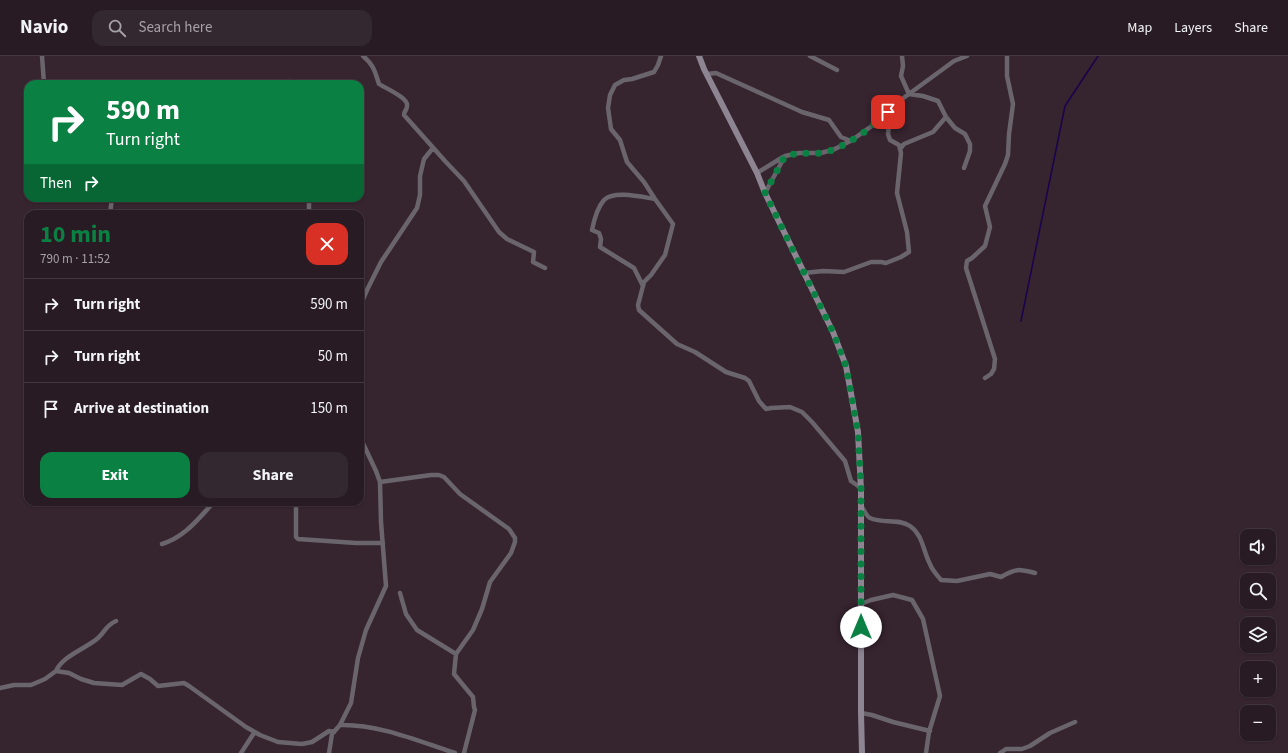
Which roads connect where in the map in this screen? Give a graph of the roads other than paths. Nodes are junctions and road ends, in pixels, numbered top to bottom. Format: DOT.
graph roads {
  1 [pos="42,56"];
  2 [pos="363,56"];
  3 [pos="661,56"];
  4 [pos="700,56"];
  5 [pos="810,56"];
  6 [pos="902,56"];
  7 [pos="967,56"];
  8 [pos="1007,56"];
  9 [pos="953,58"];
  10 [pos="837,70"];
  11 [pos="707,74"];
  12 [pos="44,80"];
  13 [pos="909,94"];
  14 [pos="946,117"];
  15 [pos="879,121"];
  16 [pos="851,141"];
  17 [pos="432,148"];
  18 [pos="900,149"];
  19 [pos="785,156"];
  20 [pos="964,168"];
  21 [pos="757,173"];
  22 [pos="765,193"];
  23 [pos="654,199"];
  24 [pos="545,268"];
  25 [pos="804,273"];
  26 [pos="643,286"];
  27 [pos="364,295"];
  28 [pos="985,378"];
  29 [pos="364,446"];
  30 [pos="380,482"];
  31 [pos="861,488"];
  32 [pos="210,506"];
  33 [pos="296,506"];
  34 [pos="861,506"];
  35 [pos="383,543"];
  36 [pos="162,544"];
  37 [pos="1035,573"];
  38 [pos="400,593"];
  39 [pos="861,604"];
  40 [pos="116,621"];
  41 [pos="456,654"];
  42 [pos="56,671"];
  43 [pos="0,688"];
  44 [pos="861,714"];
  45 [pos="1075,722"];
  46 [pos="340,725"];
  47 [pos="930,731"];
  48 [pos="254,732"];
  49 [pos="334,732"];
  50 [pos="241,753"];
  51 [pos="329,753"];
  52 [pos="455,753"];
  53 [pos="464,753"];
  54 [pos="862,753"];
  55 [pos="926,753"];
  56 [pos="1000,753"];
  1 -- 12 [label="street"];
  2 -- 17 [label="street"];
  3 -- 23 [label="street"];
  4 -- 11 [label="street"];
  5 -- 10 [label="street"];
  6 -- 13 [label="street"];
  7 -- 9 [label="street"];
  8 -- 28 [label="street"];
  9 -- 13 [label="street"];
  11 -- 16 [label="street"];
  11 -- 21 [label="street"];
  13 -- 14 [label="street"];
  13 -- 15 [label="street"];
  14 -- 18 [label="street"];
  14 -- 20 [label="street"];
  15 -- 16 [label="street"];
  15 -- 18 [label="street"];
  16 -- 19 [label="street"];
  17 -- 24 [label="street"];
  17 -- 27 [label="street"];
  18 -- 25 [label="street"];
  19 -- 21 [label="street"];
  19 -- 22 [label="street"];
  21 -- 22 [label="street"];
  22 -- 25 [label="street"];
  23 -- 26 [label="street"];
  23 -- 26 [label="street"];
  25 -- 31 [label="street"];
  26 -- 31 [label="street"];
  29 -- 30 [label="street"];
  30 -- 35 [label="street"];
  30 -- 41 [label="street"];
  31 -- 34 [label="street"];
  32 -- 36 [label="street"];
  33 -- 35 [label="street"];
  34 -- 37 [label="street"];
  34 -- 39 [label="street"];
  35 -- 46 [label="street"];
  38 -- 41 [label="street"];
  39 -- 44 [label="street"];
  39 -- 47 [label="street"];
  40 -- 42 [label="street"];
  41 -- 53 [label="street"];
  42 -- 43 [label="street"];
  42 -- 48 [label="street"];
  44 -- 47 [label="street"];
  44 -- 54 [label="street"];
  45 -- 56 [label="street"];
  46 -- 49 [label="street"];
  46 -- 52 [label="street"];
  47 -- 55 [label="street"];
  48 -- 49 [label="street"];
  48 -- 50 [label="street"];
  49 -- 51 [label="street"];
}
